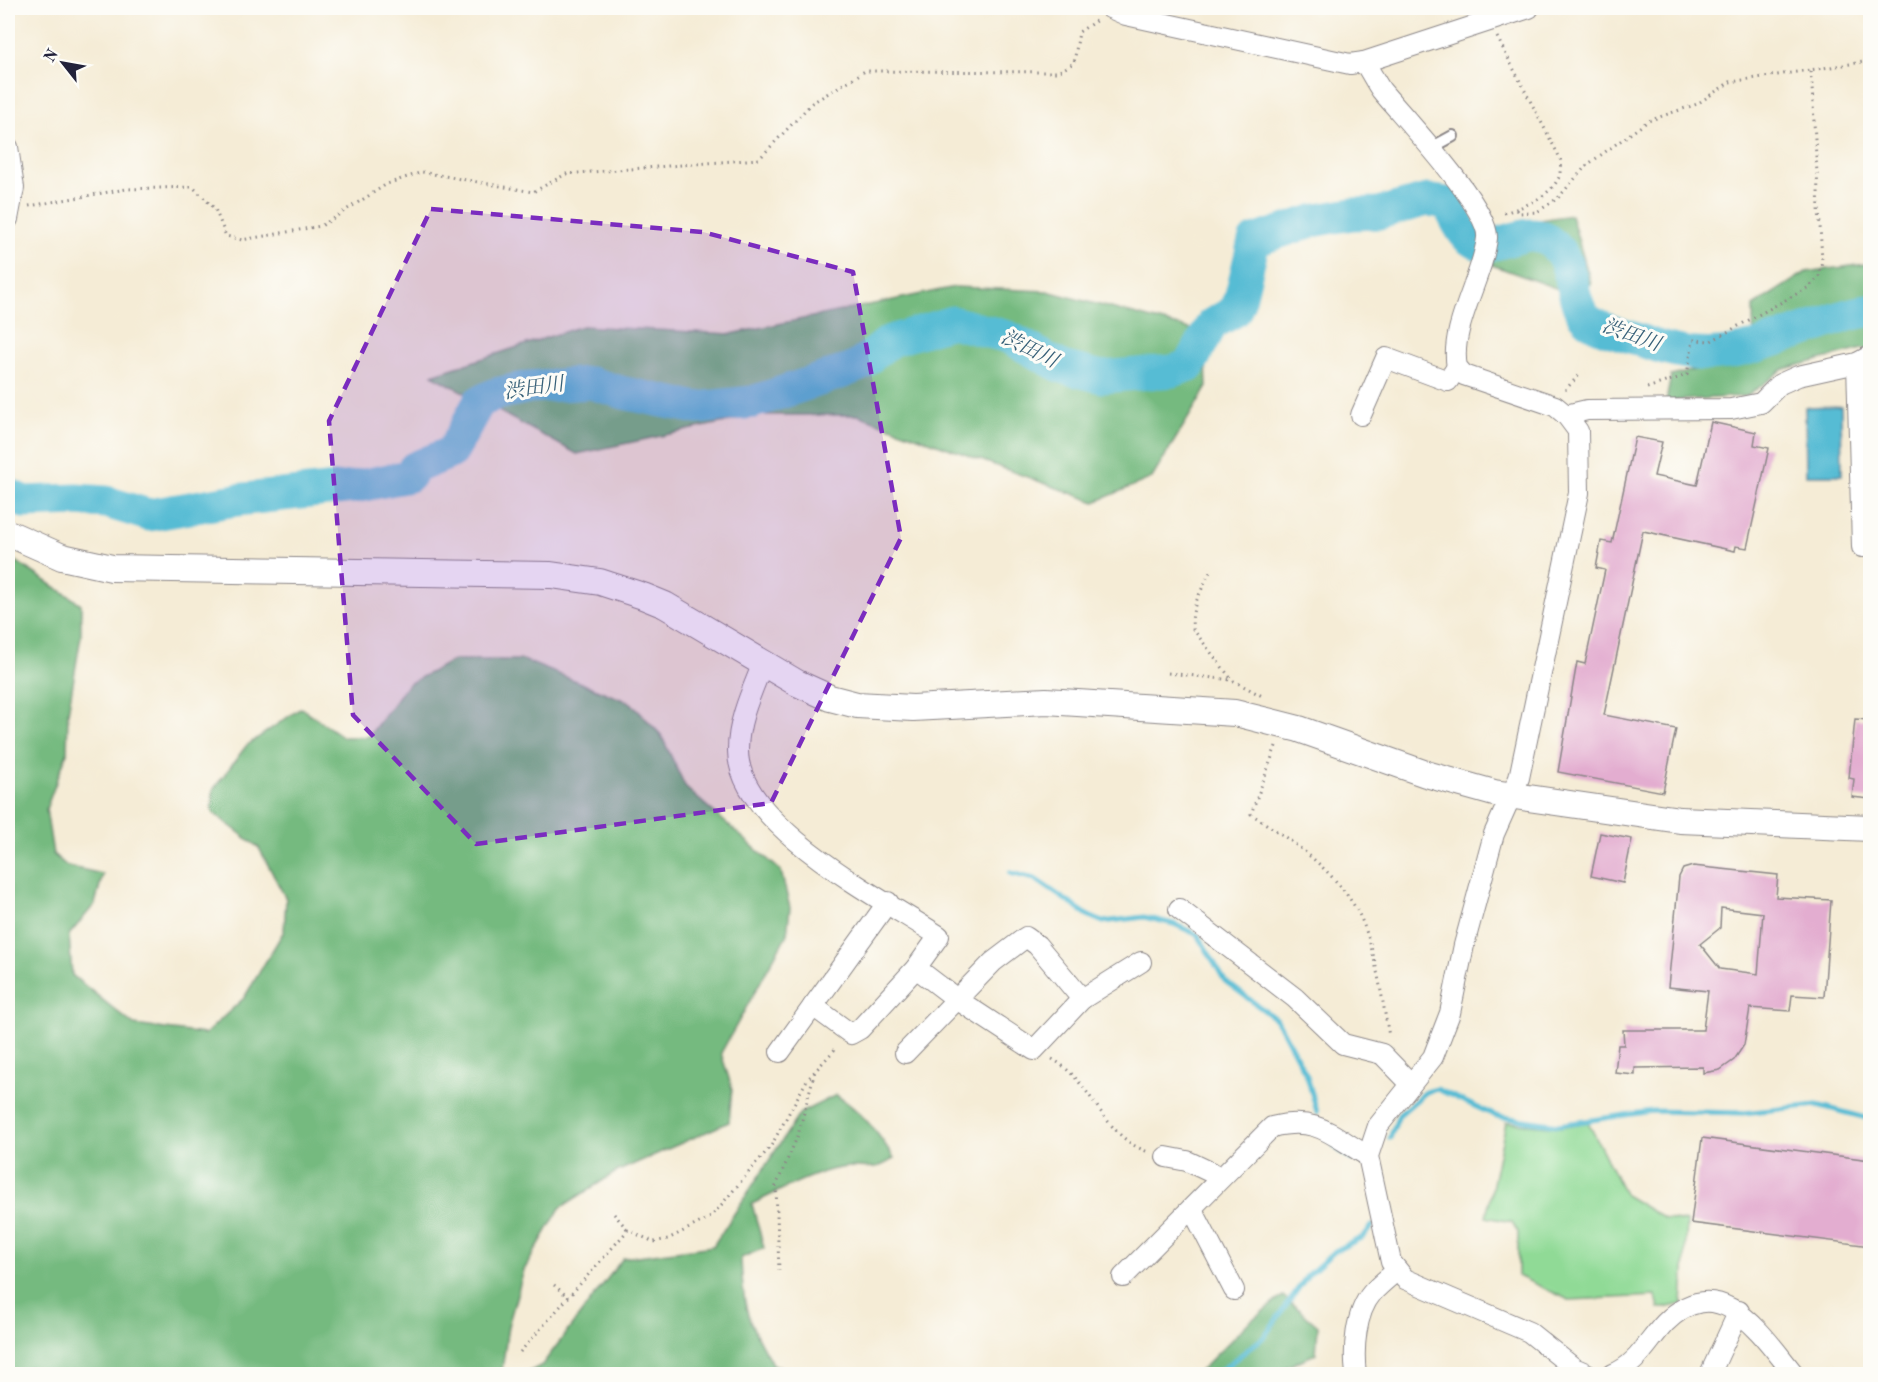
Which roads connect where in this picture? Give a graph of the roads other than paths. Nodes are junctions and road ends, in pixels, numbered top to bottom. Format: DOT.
graph roads {
  1 [pos="1528,8"];
  2 [pos="1112,9"];
  3 [pos="1365,62"];
  4 [pos="1454,136"];
  5 [pos="8,147"];
  6 [pos="1431,148"];
  7 [pos="10,202"];
  8 [pos="1864,359"];
  9 [pos="1457,367"];
  10 [pos="1361,415"];
  11 [pos="1566,415"];
  12 [pos="8,533"];
  13 [pos="1870,547"];
  14 [pos="763,663"];
  15 [pos="1512,795"];
  16 [pos="1870,828"];
  17 [pos="888,902"];
  18 [pos="1179,909"];
  19 [pos="1141,962"];
  20 [pos="916,968"];
  21 [pos="1082,999"];
  22 [pos="958,1000"];
  23 [pos="813,1006"];
  24 [pos="780,1052"];
  25 [pos="905,1053"];
  26 [pos="1411,1084"];
  27 [pos="1368,1156"];
  28 [pos="1166,1157"];
  29 [pos="1221,1177"];
  30 [pos="1192,1209"];
  31 [pos="1396,1271"];
  32 [pos="1123,1277"];
  33 [pos="1234,1290"];
  34 [pos="1739,1311"];
  35 [pos="1356,1374"];
  36 [pos="1588,1374"];
  37 [pos="1614,1374"];
  38 [pos="1710,1374"];
  39 [pos="1794,1374"];
  1 -- 3 [label="street"];
  2 -- 3 [label="street"];
  3 -- 6 [label="street"];
  4 -- 6 [label="lane"];
  5 -- 7 [label="street"];
  6 -- 9 [label="street"];
  8 -- 11 [label="street"];
  8 -- 13 [label="street"];
  9 -- 10 [label="street"];
  9 -- 11 [label="street"];
  11 -- 15 [label="street"];
  12 -- 14 [label="street"];
  14 -- 15 [label="street"];
  14 -- 17 [label="street"];
  15 -- 16 [label="street"];
  15 -- 26 [label="street"];
  17 -- 20 [label="street"];
  17 -- 23 [label="street"];
  18 -- 26 [label="street"];
  19 -- 21 [label="street"];
  20 -- 22 [label="street"];
  20 -- 23 [label="street"];
  21 -- 22 [label="street"];
  21 -- 22 [label="street"];
  22 -- 25 [label="street"];
  23 -- 24 [label="street"];
  26 -- 27 [label="street"];
  27 -- 29 [label="street"];
  27 -- 31 [label="street"];
  28 -- 29 [label="street"];
  29 -- 30 [label="street"];
  30 -- 32 [label="street"];
  30 -- 33 [label="street"];
  31 -- 35 [label="street"];
  31 -- 36 [label="street"];
  34 -- 37 [label="street"];
  34 -- 38 [label="street"];
  34 -- 39 [label="street"];
}
